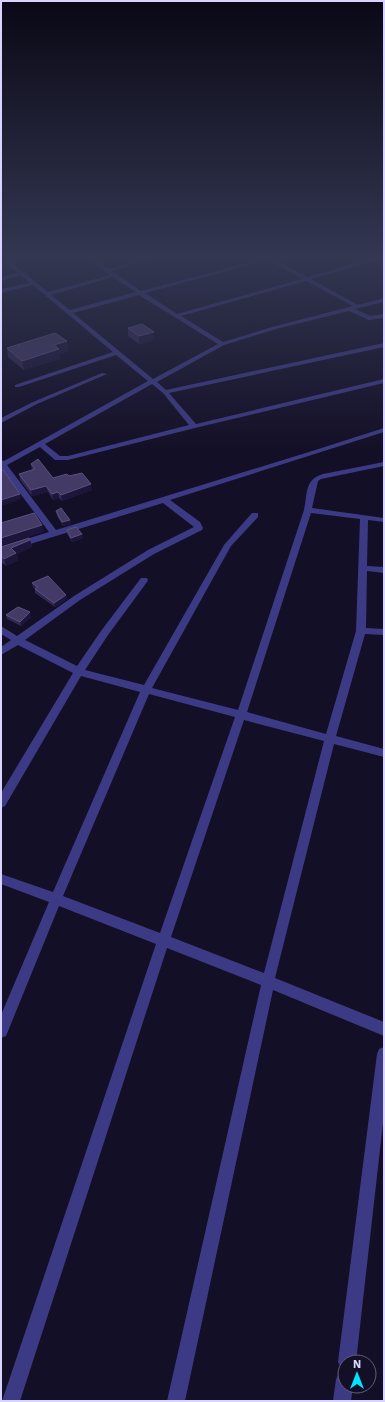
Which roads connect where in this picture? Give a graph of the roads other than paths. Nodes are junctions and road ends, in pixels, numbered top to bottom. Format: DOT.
graph roads {
  1 [pos="80,320"];
  2 [pos="183,320"];
  3 [pos="304,320"];
  4 [pos="222,344"];
  5 [pos="384,345"];
  6 [pos="118,352"];
  7 [pos="104,374"];
  8 [pos="152,381"];
  9 [pos="384,382"];
  10 [pos="17,386"];
  11 [pos="165,392"];
  12 [pos="1,421"];
  13 [pos="194,426"];
  14 [pos="384,430"];
  15 [pos="40,444"];
  16 [pos="2,464"];
  17 [pos="384,464"];
  18 [pos="164,500"];
  19 [pos="308,510"];
  20 [pos="255,515"];
  21 [pos="364,517"];
  22 [pos="384,520"];
  23 [pos="54,533"];
  24 [pos="1,550"];
  25 [pos="362,568"];
  26 [pos="384,570"];
  27 [pos="144,580"];
  28 [pos="1,629"];
  29 [pos="361,631"];
  30 [pos="384,632"];
  31 [pos="17,640"];
  32 [pos="1,652"];
  33 [pos="80,672"];
  34 [pos="146,690"];
  35 [pos="240,714"];
  36 [pos="330,739"];
  37 [pos="384,753"];
  38 [pos="1,803"];
  39 [pos="1,879"];
  40 [pos="56,899"];
  41 [pos="163,941"];
  42 [pos="268,980"];
  43 [pos="384,1030"];
  44 [pos="1,1031"];
  45 [pos="384,1054"];
  46 [pos="348,1354"];
  47 [pos="11,1401"];
  48 [pos="176,1401"];
  1 -- 6 [label="street"];
  2 -- 4 [label="street"];
  3 -- 4 [label="street"];
  4 -- 8 [label="street"];
  5 -- 11 [label="street"];
  6 -- 8 [label="street"];
  6 -- 10 [label="street"];
  7 -- 12 [label="street"];
  8 -- 11 [label="street"];
  8 -- 15 [label="street"];
  9 -- 13 [label="street"];
  11 -- 13 [label="street"];
  13 -- 15 [label="street"];
  14 -- 18 [label="street"];
  15 -- 16 [label="street"];
  16 -- 23 [label="street"];
  17 -- 19 [label="street"];
  18 -- 23 [label="street"];
  18 -- 31 [label="street"];
  19 -- 21 [label="street"];
  19 -- 35 [label="street"];
  20 -- 34 [label="street"];
  21 -- 22 [label="street"];
  21 -- 25 [label="street"];
  23 -- 24 [label="street"];
  25 -- 26 [label="street"];
  25 -- 29 [label="street"];
  27 -- 33 [label="street"];
  28 -- 31 [label="street"];
  29 -- 30 [label="street"];
  29 -- 36 [label="street"];
  31 -- 32 [label="street"];
  31 -- 33 [label="street"];
  33 -- 34 [label="street"];
  33 -- 38 [label="street"];
  34 -- 35 [label="street"];
  34 -- 40 [label="street"];
  35 -- 36 [label="street"];
  35 -- 41 [label="street"];
  36 -- 37 [label="street"];
  36 -- 42 [label="street"];
  39 -- 40 [label="street"];
  40 -- 41 [label="street"];
  40 -- 44 [label="street"];
  41 -- 42 [label="street"];
  41 -- 47 [label="street"];
  42 -- 43 [label="street"];
  42 -- 48 [label="street"];
  45 -- 46 [label="street"];
}
